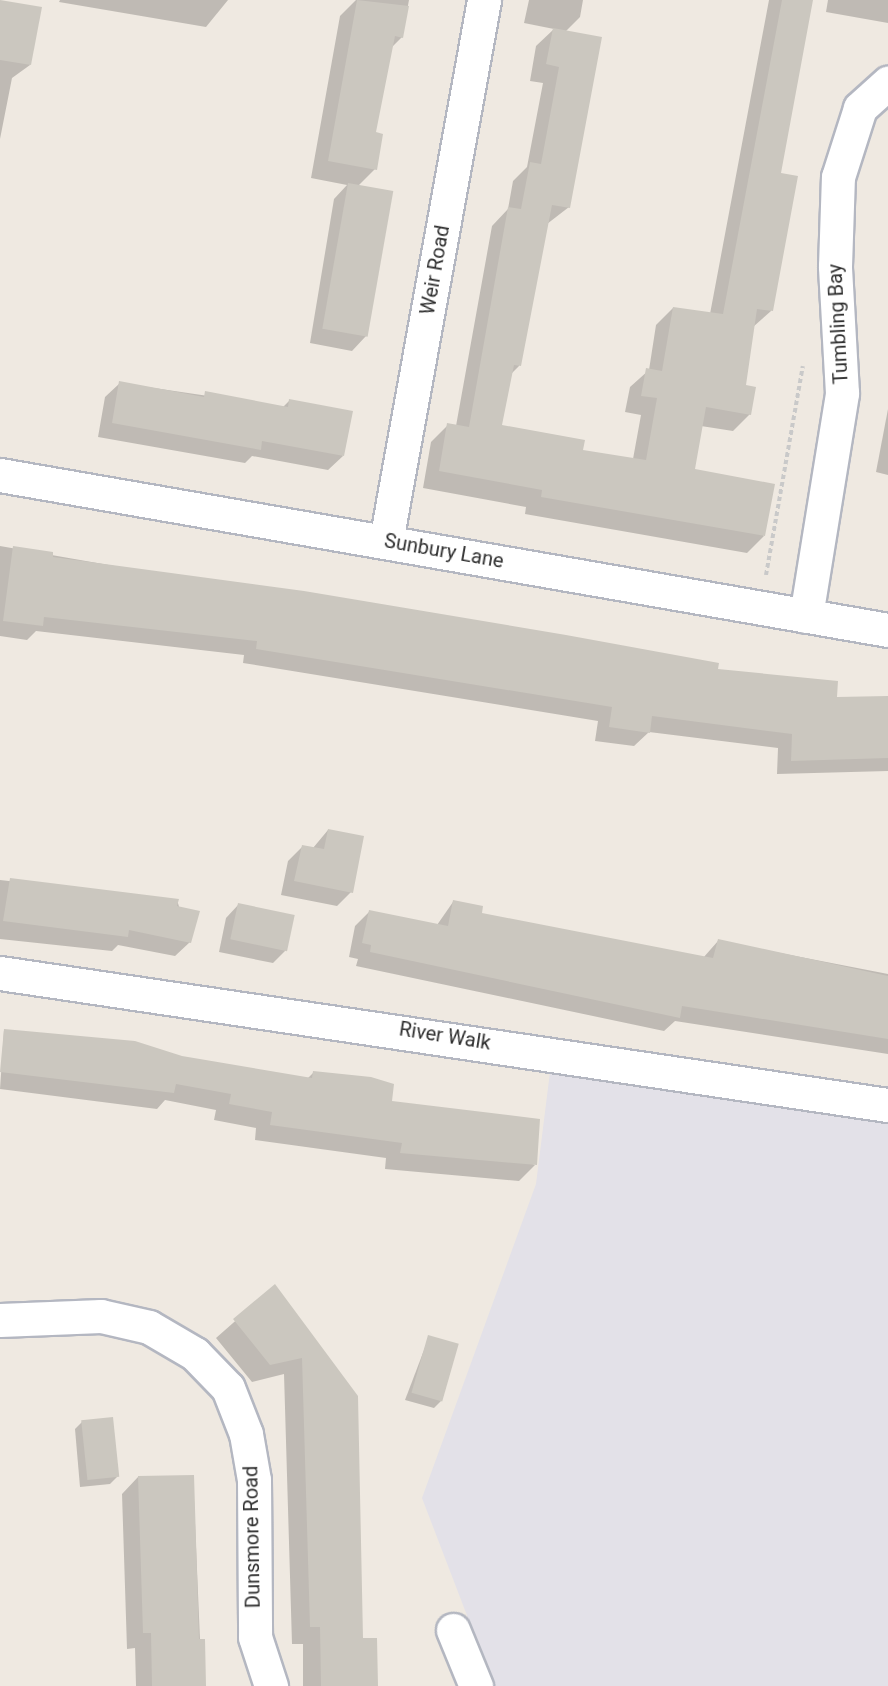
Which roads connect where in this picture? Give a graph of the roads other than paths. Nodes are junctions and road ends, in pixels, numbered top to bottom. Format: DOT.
graph roads {
  1 [pos="484,0"];
  2 [pos="888,82"];
  3 [pos="0,475"];
  4 [pos="386,541"];
  5 [pos="806,616"];
  6 [pos="888,630"];
  7 [pos="0,973"];
  8 [pos="888,1105"];
  9 [pos="0,1320"];
  10 [pos="453,1630"];
  11 [pos="272,1686"];
  12 [pos="476,1686"];
  1 -- 4 [label="street, Weir Road"];
  2 -- 5 [label="street, Tumbling Bay"];
  3 -- 4 [label="street, Sunbury Lane"];
  4 -- 5 [label="street, Sunbury Lane"];
  5 -- 6 [label="street, Sunbury Lane"];
  7 -- 8 [label="street, River Walk"];
  9 -- 11 [label="street, Dunsmore Road"];
  10 -- 12 [label="street"];
}
